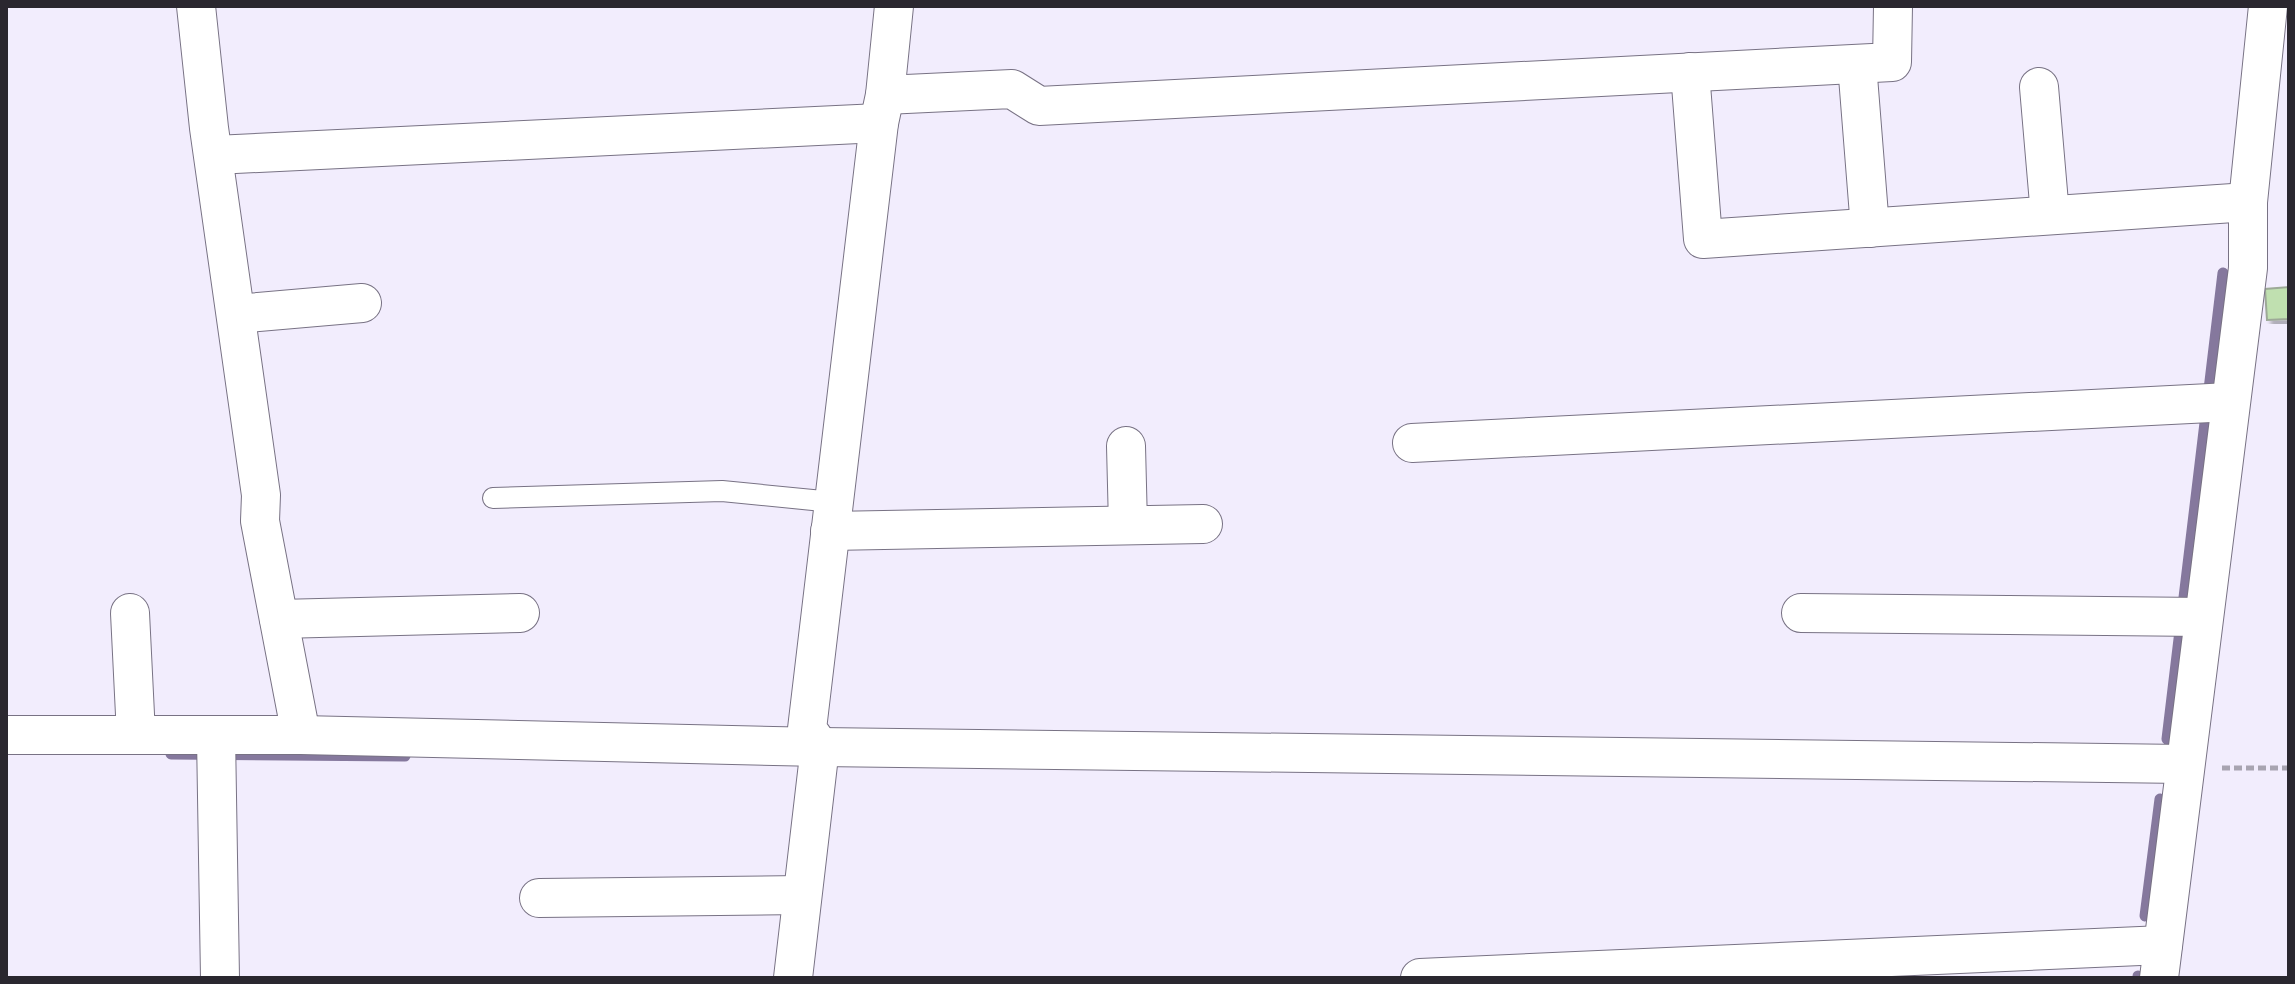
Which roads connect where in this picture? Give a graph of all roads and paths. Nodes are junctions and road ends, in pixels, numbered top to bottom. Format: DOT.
graph roads {
  1 [pos="196,6"];
  2 [pos="894,6"];
  3 [pos="1893,6"];
  4 [pos="2268,6"];
  5 [pos="1857,64"];
  6 [pos="1690,72"];
  7 [pos="2039,87"];
  8 [pos="882,109"];
  9 [pos="215,155"];
  10 [pos="2248,202"];
  11 [pos="2050,215"];
  12 [pos="1870,228"];
  13 [pos="362,303"];
  14 [pos="236,314"];
  15 [pos="2211,403"];
  16 [pos="1412,443"];
  17 [pos="1126,446"];
  18 [pos="493,498"];
  19 [pos="832,516"];
  20 [pos="1203,524"];
  21 [pos="1128,525"];
  22 [pos="130,613"];
  23 [pos="520,613"];
  24 [pos="1801,613"];
  25 [pos="2187,617"];
  26 [pos="279,619"];
  27 [pos="6,735"];
  28 [pos="136,735"];
  29 [pos="301,735"];
  30 [pos="820,747"];
  31 [pos="216,748"];
  32 [pos="2184,764"];
  33 [pos="2289,768"];
  34 [pos="790,896"];
  35 [pos="539,898"];
  36 [pos="2161,962"];
  37 [pos="220,978"];
  38 [pos="793,978"];
  39 [pos="1420,978"];
  1 -- 9 [label="street"];
  2 -- 8 [label="street"];
  3 -- 5 [label="street"];
  4 -- 10 [label="street"];
  5 -- 6 [label="street"];
  5 -- 12 [label="street"];
  6 -- 8 [label="street"];
  6 -- 12 [label="street"];
  7 -- 11 [label="street"];
  8 -- 9 [label="street"];
  8 -- 19 [label="street"];
  9 -- 14 [label="street"];
  10 -- 11 [label="street"];
  10 -- 15 [label="street"];
  11 -- 12 [label="street"];
  13 -- 14 [label="street"];
  14 -- 26 [label="street"];
  15 -- 16 [label="street"];
  15 -- 25 [label="street"];
  17 -- 21 [label="street"];
  18 -- 19 [label="lane"];
  19 -- 21 [label="street"];
  19 -- 30 [label="street"];
  20 -- 21 [label="street"];
  22 -- 28 [label="street"];
  23 -- 26 [label="street"];
  24 -- 25 [label="street"];
  25 -- 32 [label="street"];
  26 -- 29 [label="street"];
  27 -- 28 [label="street"];
  28 -- 31 [label="street"];
  29 -- 30 [label="street"];
  29 -- 31 [label="street"];
  30 -- 32 [label="street"];
  30 -- 34 [label="street"];
  31 -- 37 [label="street"];
  32 -- 33 [label="path"];
  32 -- 36 [label="street"];
  34 -- 35 [label="street"];
  34 -- 38 [label="street"];
  36 -- 39 [label="street"];
}
